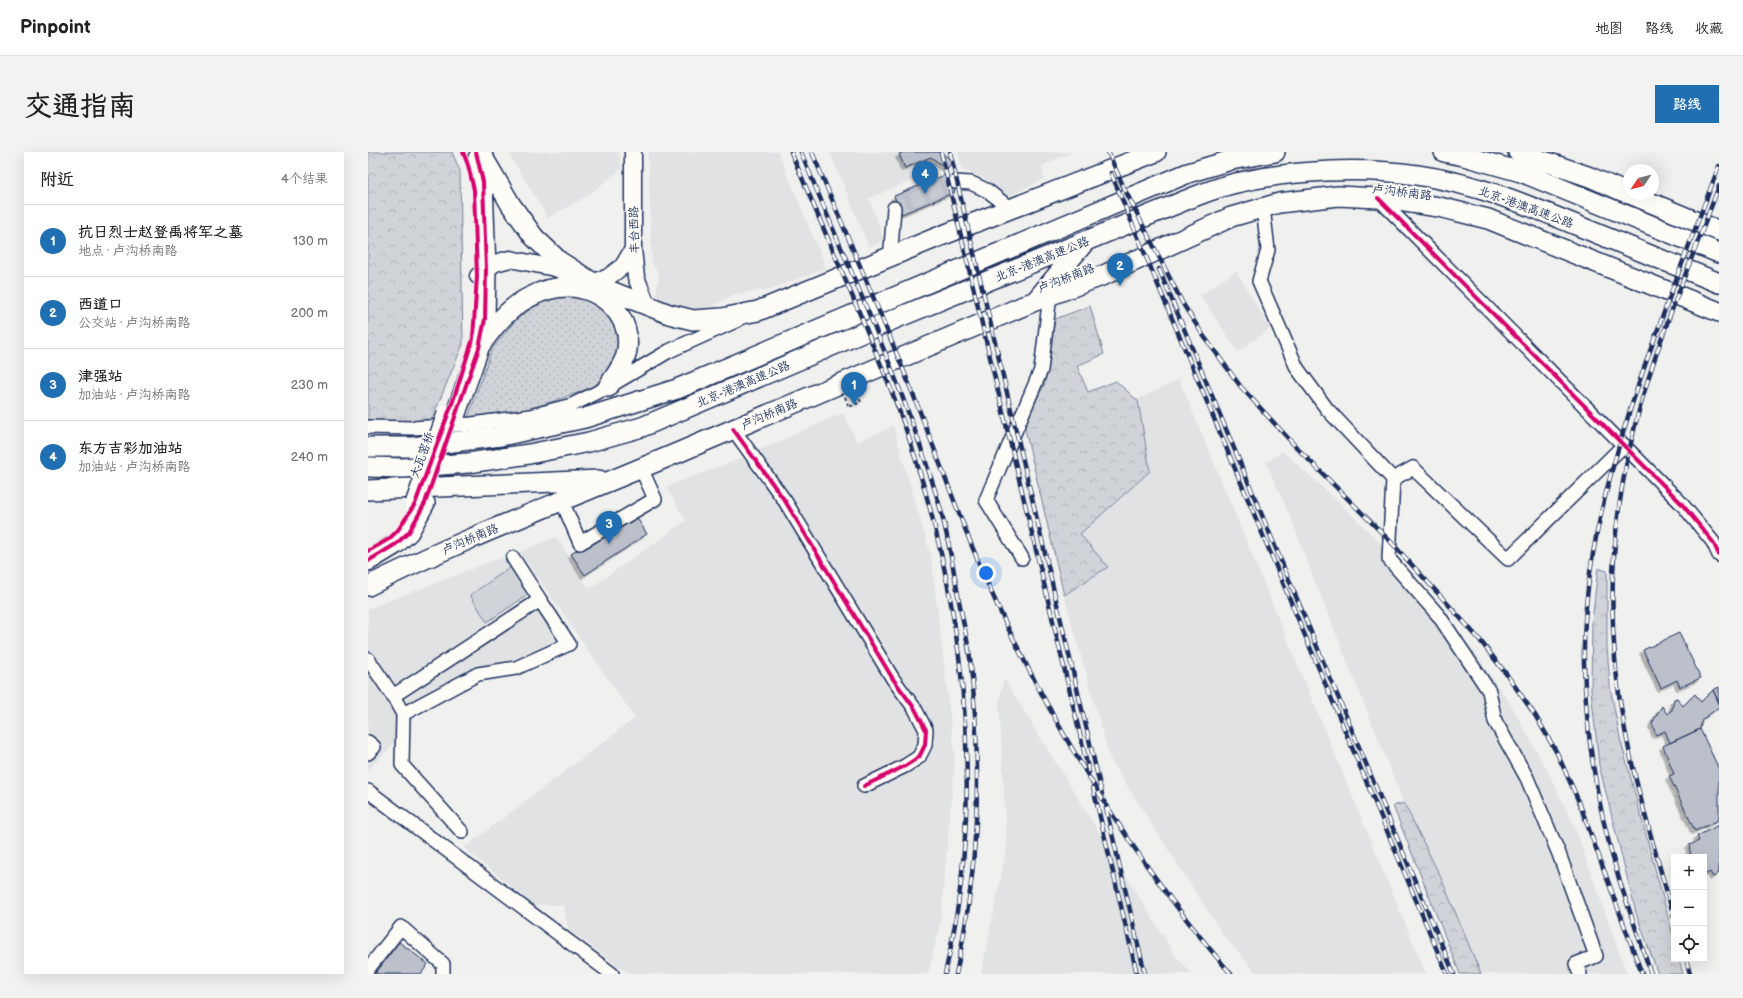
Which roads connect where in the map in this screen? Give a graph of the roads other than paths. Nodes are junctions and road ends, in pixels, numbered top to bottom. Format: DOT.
graph roads {
  1 [pos="463,152"];
  2 [pos="476,152"];
  3 [pos="480,152"];
  4 [pos="633,152"];
  5 [pos="1156,152"];
  6 [pos="1275,152"];
  7 [pos="1444,152"];
  8 [pos="1518,152"];
  9 [pos="955,182"];
  10 [pos="1623,191"];
  11 [pos="1378,198"];
  12 [pos="1644,200"];
  13 [pos="894,208"];
  14 [pos="1263,208"];
  15 [pos="1011,209"];
  16 [pos="1719,231"];
  17 [pos="1086,240"];
  18 [pos="633,249"];
  19 [pos="1719,253"];
  20 [pos="893,255"];
  21 [pos="482,273"];
  22 [pos="593,282"];
  23 [pos="1719,283"];
  24 [pos="1042,298"];
  25 [pos="647,305"];
  26 [pos="758,311"];
  27 [pos="1719,312"];
  28 [pos="479,348"];
  29 [pos="608,387"];
  30 [pos="451,415"];
  31 [pos="368,427"];
  32 [pos="733,429"];
  33 [pos="1624,445"];
  34 [pos="368,447"];
  35 [pos="368,468"];
  36 [pos="641,468"];
  37 [pos="615,479"];
  38 [pos="1393,479"];
  39 [pos="368,490"];
  40 [pos="562,501"];
  41 [pos="420,503"];
  42 [pos="368,551"];
  43 [pos="1719,554"];
  44 [pos="513,558"];
  45 [pos="1022,558"];
  46 [pos="368,561"];
  47 [pos="368,586"];
  48 [pos="540,600"];
  49 [pos="368,659"];
  50 [pos="393,696"];
  51 [pos="403,714"];
  52 [pos="368,742"];
  53 [pos="368,753"];
  54 [pos="864,786"];
  55 [pos="368,791"];
  56 [pos="462,832"];
  57 [pos="368,969"];
  58 [pos="443,974"];
  59 [pos="612,974"];
  60 [pos="1580,974"];
  1 -- 21 [label="highway"];
  2 -- 21 [label="highway"];
  3 -- 22 [label="highway"];
  4 -- 18 [label="main road, 丰台西路"];
  5 -- 15 [label="highway"];
  6 -- 34 [label="highway, 北京-港澳高速公路"];
  7 -- 19 [label="highway"];
  8 -- 10 [label="highway"];
  9 -- 15 [label="street"];
  11 -- 14 [label="highway, 卢沟桥南路"];
  11 -- 27 [label="highway, 卢沟桥南路"];
  11 -- 33 [label="street"];
  12 -- 16 [label="highway"];
  13 -- 20 [label="street"];
  14 -- 24 [label="highway, 卢沟桥南路"];
  14 -- 38 [label="street"];
  15 -- 20 [label="highway"];
  17 -- 23 [label="highway, 北京-港澳高速公路"];
  17 -- 24 [label="highway"];
  17 -- 35 [label="highway, 北京-港澳高速公路"];
  18 -- 22 [label="main road"];
  18 -- 25 [label="main road, 丰台西路"];
  20 -- 26 [label="highway"];
  21 -- 22 [label="main road"];
  21 -- 28 [label="highway"];
  21 -- 30 [label="highway"];
  22 -- 25 [label="highway"];
  24 -- 32 [label="highway, 卢沟桥南路"];
  24 -- 45 [label="street"];
  25 -- 26 [label="highway"];
  26 -- 29 [label="street"];
  28 -- 29 [label="highway"];
  28 -- 30 [label="highway"];
  29 -- 31 [label="street"];
  30 -- 41 [label="highway, 大瓦窑桥"];
  32 -- 36 [label="highway, 卢沟桥南路"];
  32 -- 54 [label="street"];
  33 -- 38 [label="street"];
  33 -- 43 [label="street"];
  36 -- 37 [label="highway, 卢沟桥南路"];
  36 -- 40 [label="street"];
  37 -- 39 [label="highway"];
  37 -- 40 [label="highway, 卢沟桥南路"];
  38 -- 60 [label="street"];
  40 -- 47 [label="highway, 卢沟桥南路"];
  41 -- 42 [label="highway"];
  41 -- 46 [label="highway"];
  44 -- 48 [label="street"];
  48 -- 50 [label="street"];
  48 -- 51 [label="street"];
  49 -- 50 [label="street"];
  50 -- 51 [label="street"];
  51 -- 56 [label="street"];
  52 -- 53 [label="street"];
  55 -- 59 [label="street"];
  57 -- 58 [label="street"];
}
